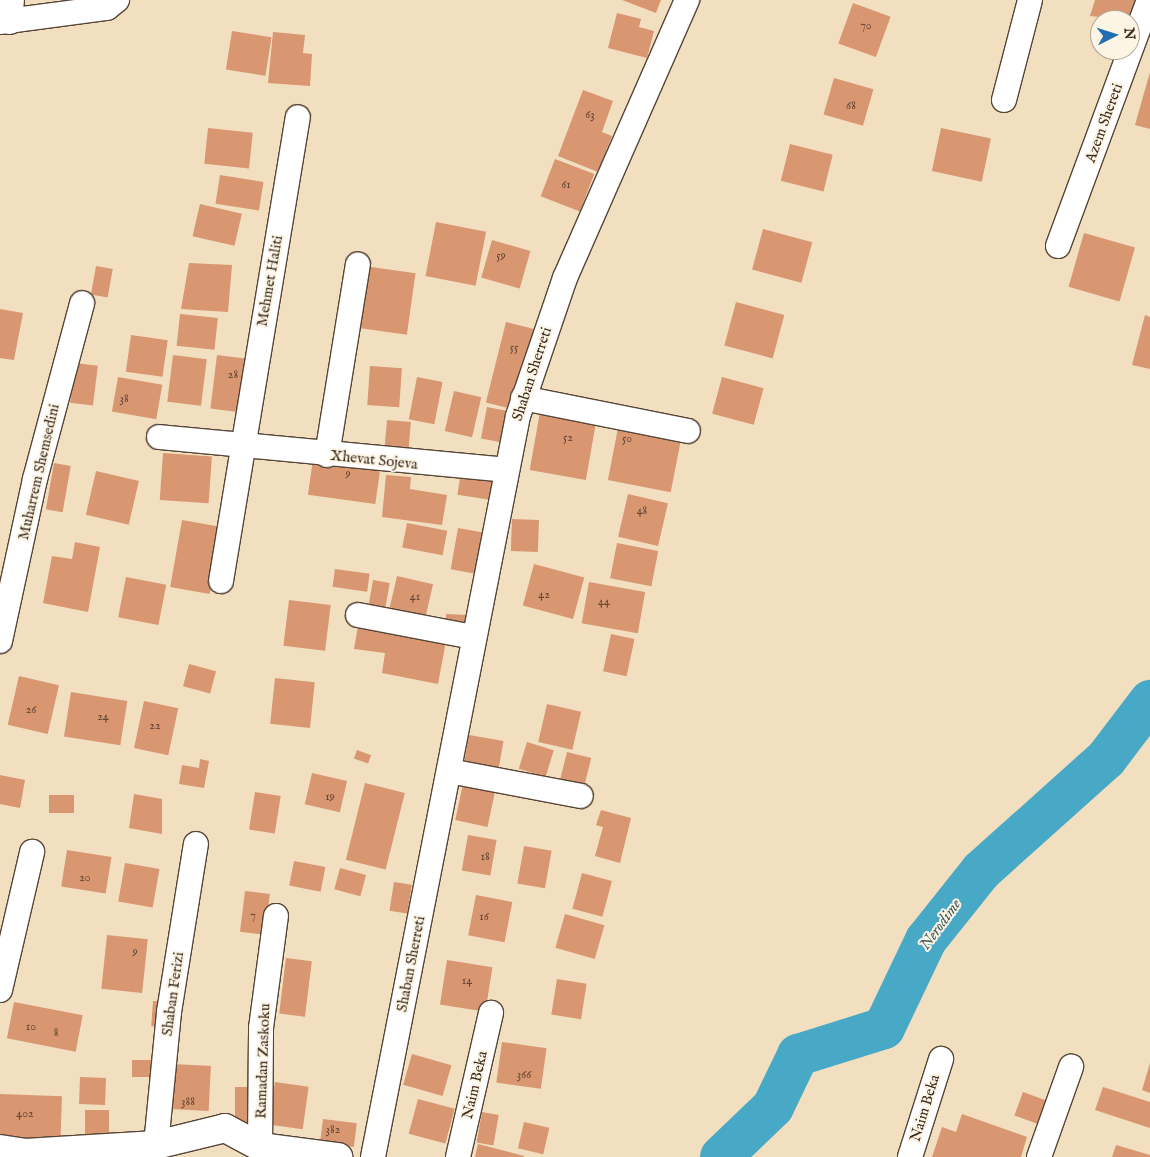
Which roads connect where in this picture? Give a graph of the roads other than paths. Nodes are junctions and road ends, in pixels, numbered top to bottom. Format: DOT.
graph roads {
  1 [pos="117,0"];
  2 [pos="687,0"];
  3 [pos="1030,0"];
  4 [pos="1149,0"];
  5 [pos="7,15"];
  6 [pos="1004,100"];
  7 [pos="298,117"];
  8 [pos="1058,246"];
  9 [pos="358,264"];
  10 [pos="82,303"];
  11 [pos="523,398"];
  12 [pos="688,431"];
  13 [pos="159,438"];
  14 [pos="243,444"];
  15 [pos="327,455"];
  16 [pos="506,470"];
  17 [pos="221,581"];
  18 [pos="358,615"];
  19 [pos="473,637"];
  20 [pos="0,641"];
  21 [pos="449,770"];
  22 [pos="581,796"];
  23 [pos="196,844"];
  24 [pos="32,852"];
  25 [pos="276,916"];
  26 [pos="0,990"];
  27 [pos="491,1013"];
  28 [pos="941,1059"];
  29 [pos="1071,1067"];
  30 [pos="156,1145"];
  31 [pos="260,1147"];
  32 [pos="0,1149"];
  33 [pos="338,1157"];
  34 [pos="373,1157"];
  35 [pos="458,1157"];
  36 [pos="910,1157"];
  37 [pos="1039,1157"];
  1 -- 5 [label="street"];
  2 -- 11 [label="street, Shaban Sherreti"];
  3 -- 6 [label="street"];
  4 -- 8 [label="street, Azem Shereti"];
  7 -- 14 [label="street, Mehmet Haliti"];
  9 -- 15 [label="street"];
  10 -- 20 [label="street, Muharrem Shemsedini"];
  11 -- 12 [label="street"];
  11 -- 16 [label="street, Shaban Sherreti"];
  13 -- 14 [label="street, Xhevat Sojeva"];
  14 -- 15 [label="street, Xhevat Sojeva"];
  14 -- 17 [label="street"];
  15 -- 16 [label="street, Xhevat Sojeva"];
  16 -- 19 [label="street, Shaban Sherreti"];
  18 -- 19 [label="street"];
  19 -- 21 [label="street, Shaban Sherreti"];
  21 -- 22 [label="street"];
  21 -- 34 [label="street, Shaban Sherreti"];
  23 -- 30 [label="street, Shaban Ferizi"];
  24 -- 26 [label="street"];
  25 -- 31 [label="street, Ramadan Zaskoku"];
  27 -- 35 [label="street, Naim Beka"];
  28 -- 36 [label="street, Naim Beka"];
  29 -- 37 [label="street"];
  30 -- 31 [label="street"];
  30 -- 32 [label="street"];
  31 -- 33 [label="street"];
}
